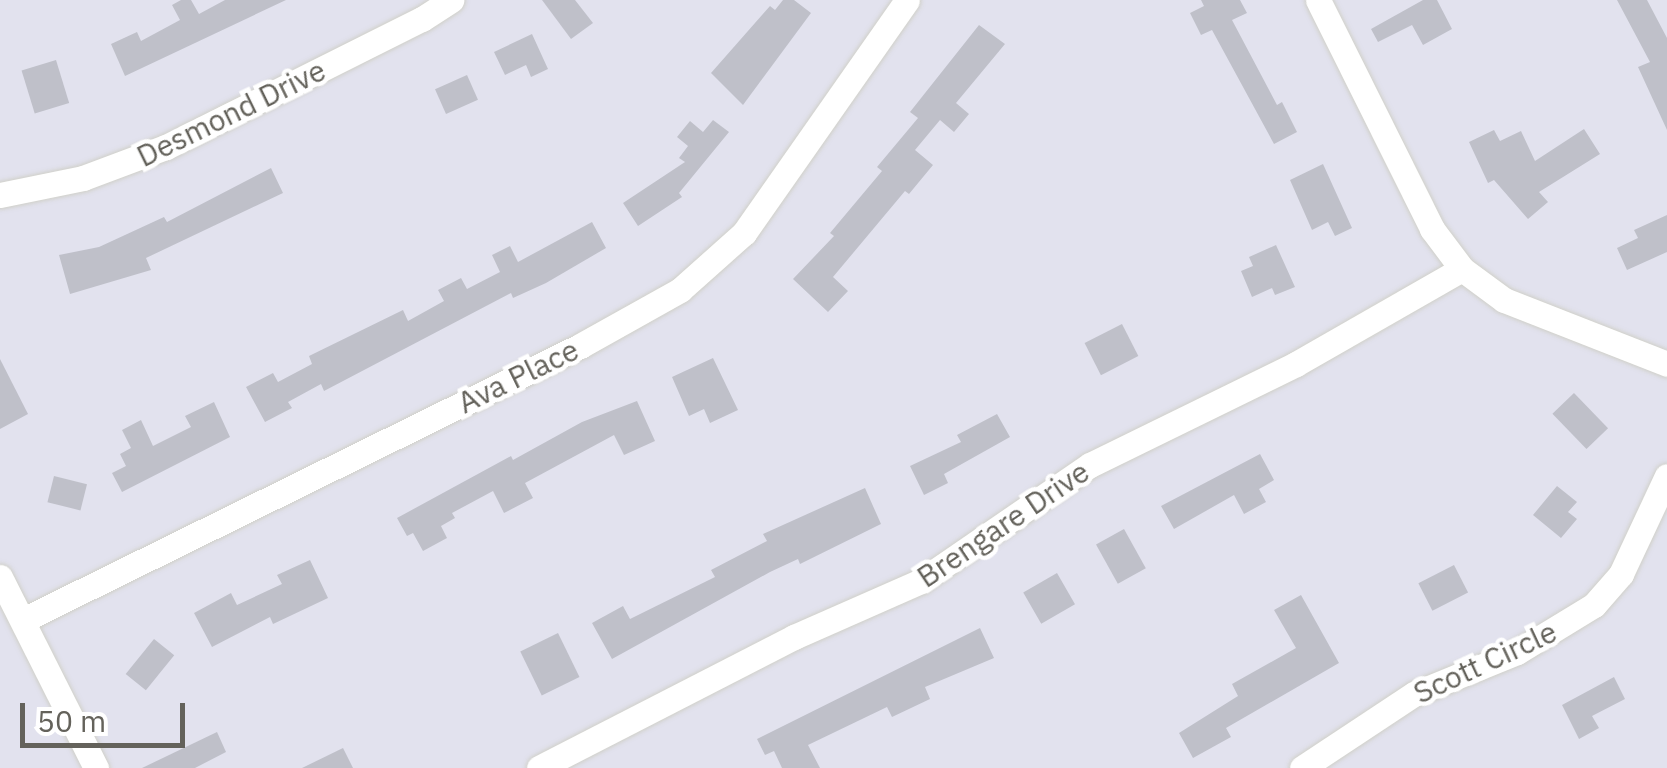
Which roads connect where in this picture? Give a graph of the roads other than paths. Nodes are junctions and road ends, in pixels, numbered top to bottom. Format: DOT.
graph roads {
  1 [pos="451,0"];
  2 [pos="907,0"];
  3 [pos="1318,0"];
  4 [pos="0,194"];
  5 [pos="1462,269"];
  6 [pos="1667,364"];
  7 [pos="1667,476"];
  8 [pos="0,577"];
  9 [pos="23,620"];
  10 [pos="96,768"];
  11 [pos="539,768"];
  12 [pos="1302,768"];
  1 -- 4 [label="street, Desmond Drive"];
  2 -- 9 [label="street, Ava Place"];
  3 -- 5 [label="street"];
  5 -- 6 [label="street"];
  5 -- 11 [label="street, Brengare Drive"];
  7 -- 12 [label="street, Scott Circle"];
  8 -- 9 [label="street"];
  9 -- 10 [label="street"];
}
